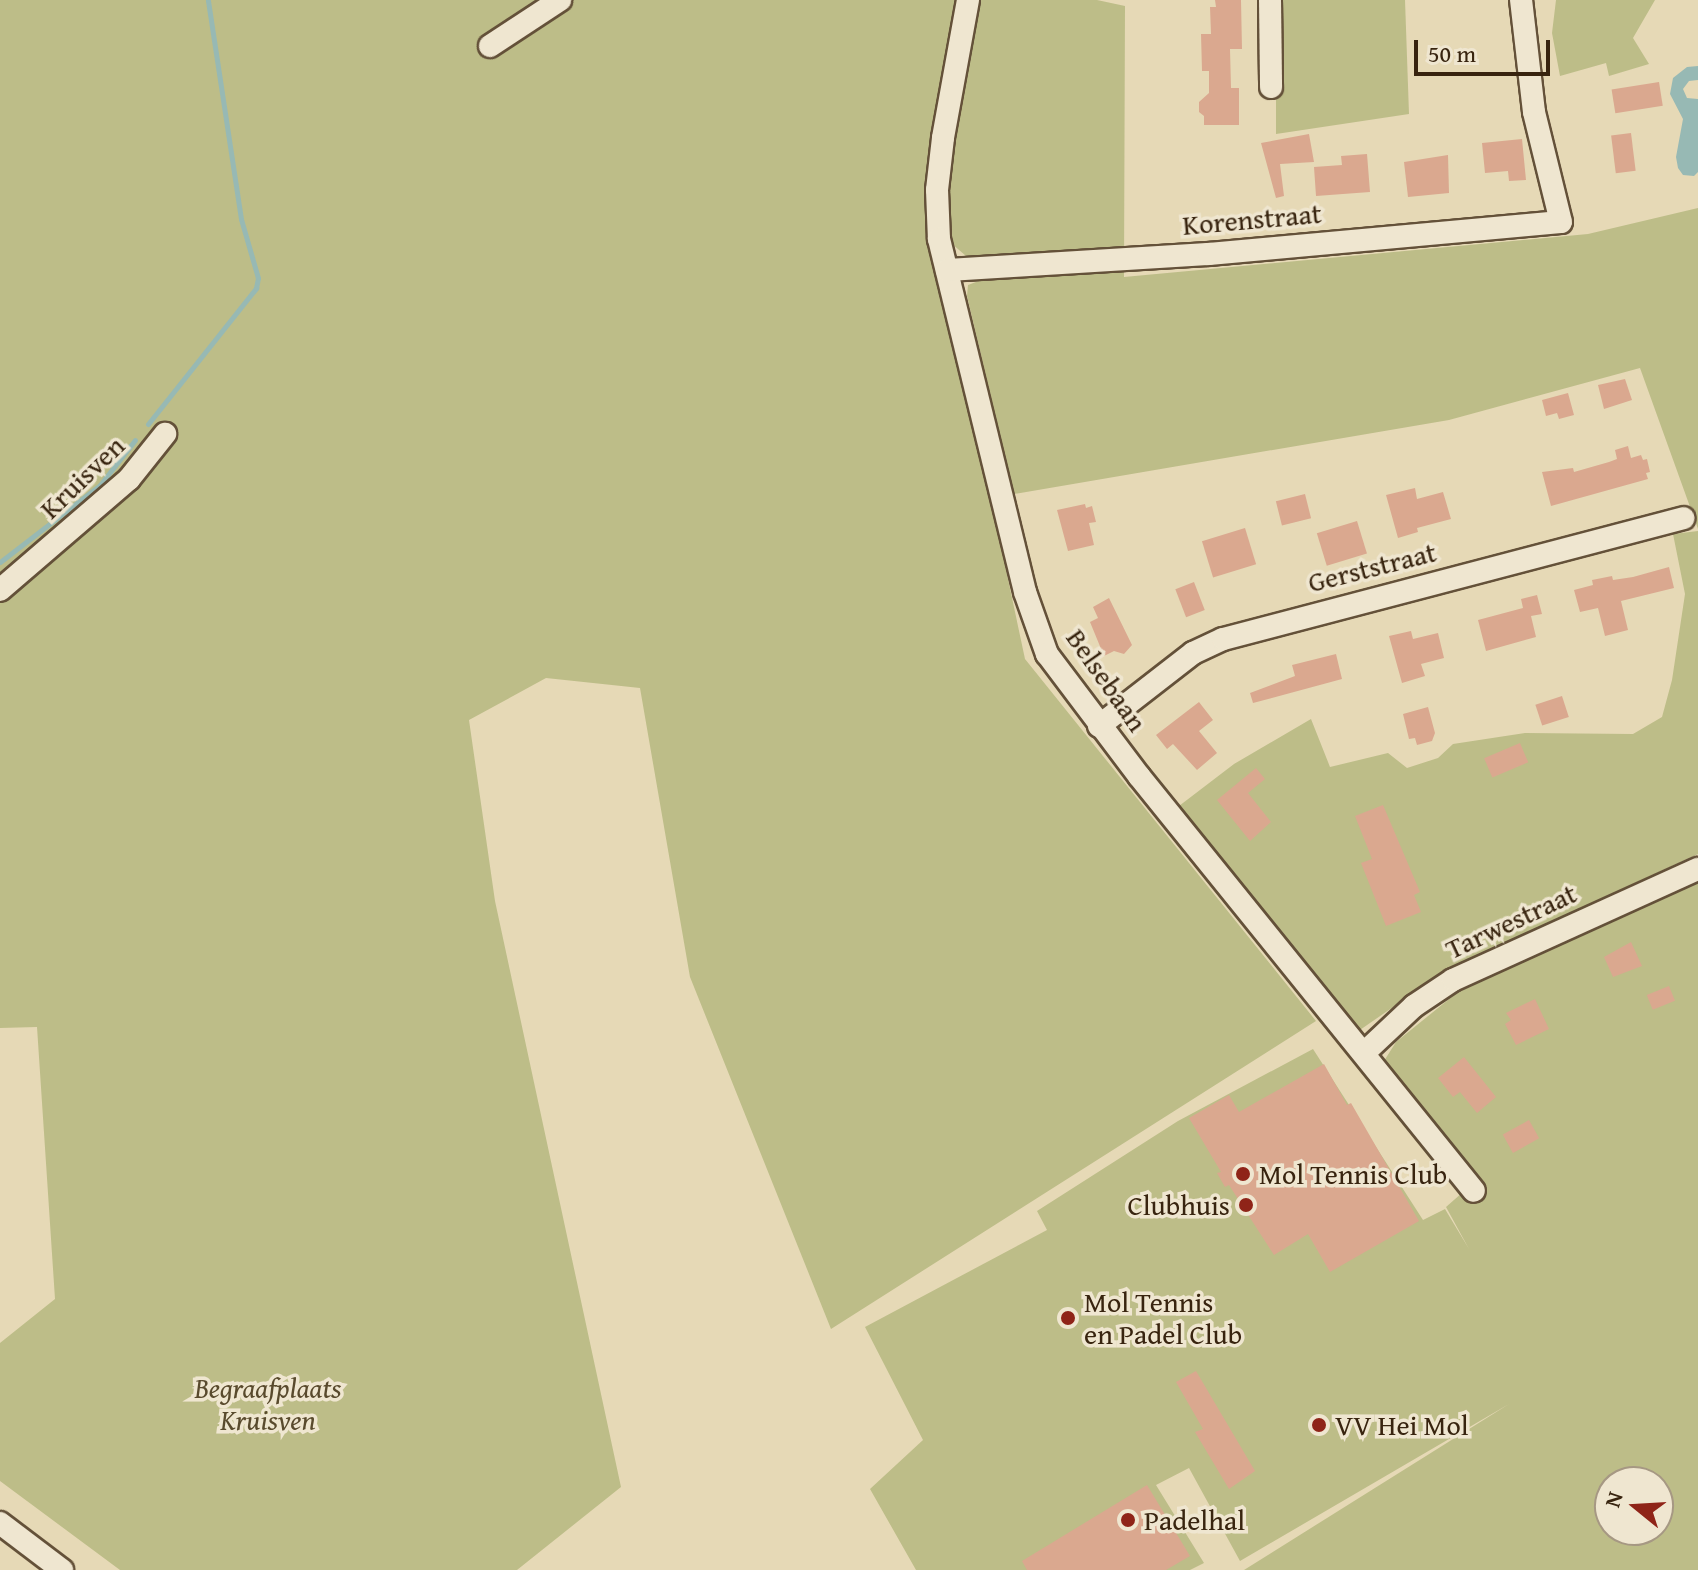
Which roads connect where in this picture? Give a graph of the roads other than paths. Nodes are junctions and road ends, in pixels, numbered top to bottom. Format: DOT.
graph roads {
  1 [pos="560,0"];
  2 [pos="968,0"];
  3 [pos="1270,0"];
  4 [pos="1521,0"];
  5 [pos="490,46"];
  6 [pos="1271,87"];
  7 [pos="947,270"];
  8 [pos="165,434"];
  9 [pos="1683,518"];
  10 [pos="0,590"];
  11 [pos="1099,726"];
  12 [pos="1698,869"];
  13 [pos="1364,1053"];
  14 [pos="1474,1191"];
  15 [pos="0,1523"];
  16 [pos="48,1566"];
  1 -- 5 [label="street"];
  2 -- 7 [label="street, Belsebaan"];
  3 -- 6 [label="street"];
  4 -- 7 [label="street, Korenstraat"];
  7 -- 11 [label="street, Belsebaan"];
  8 -- 10 [label="street, Kruisven"];
  9 -- 11 [label="street, Gerststraat"];
  11 -- 13 [label="street, Belsebaan"];
  12 -- 13 [label="street, Tarwestraat"];
  13 -- 14 [label="street, Belsebaan"];
  15 -- 16 [label="street"];
}
